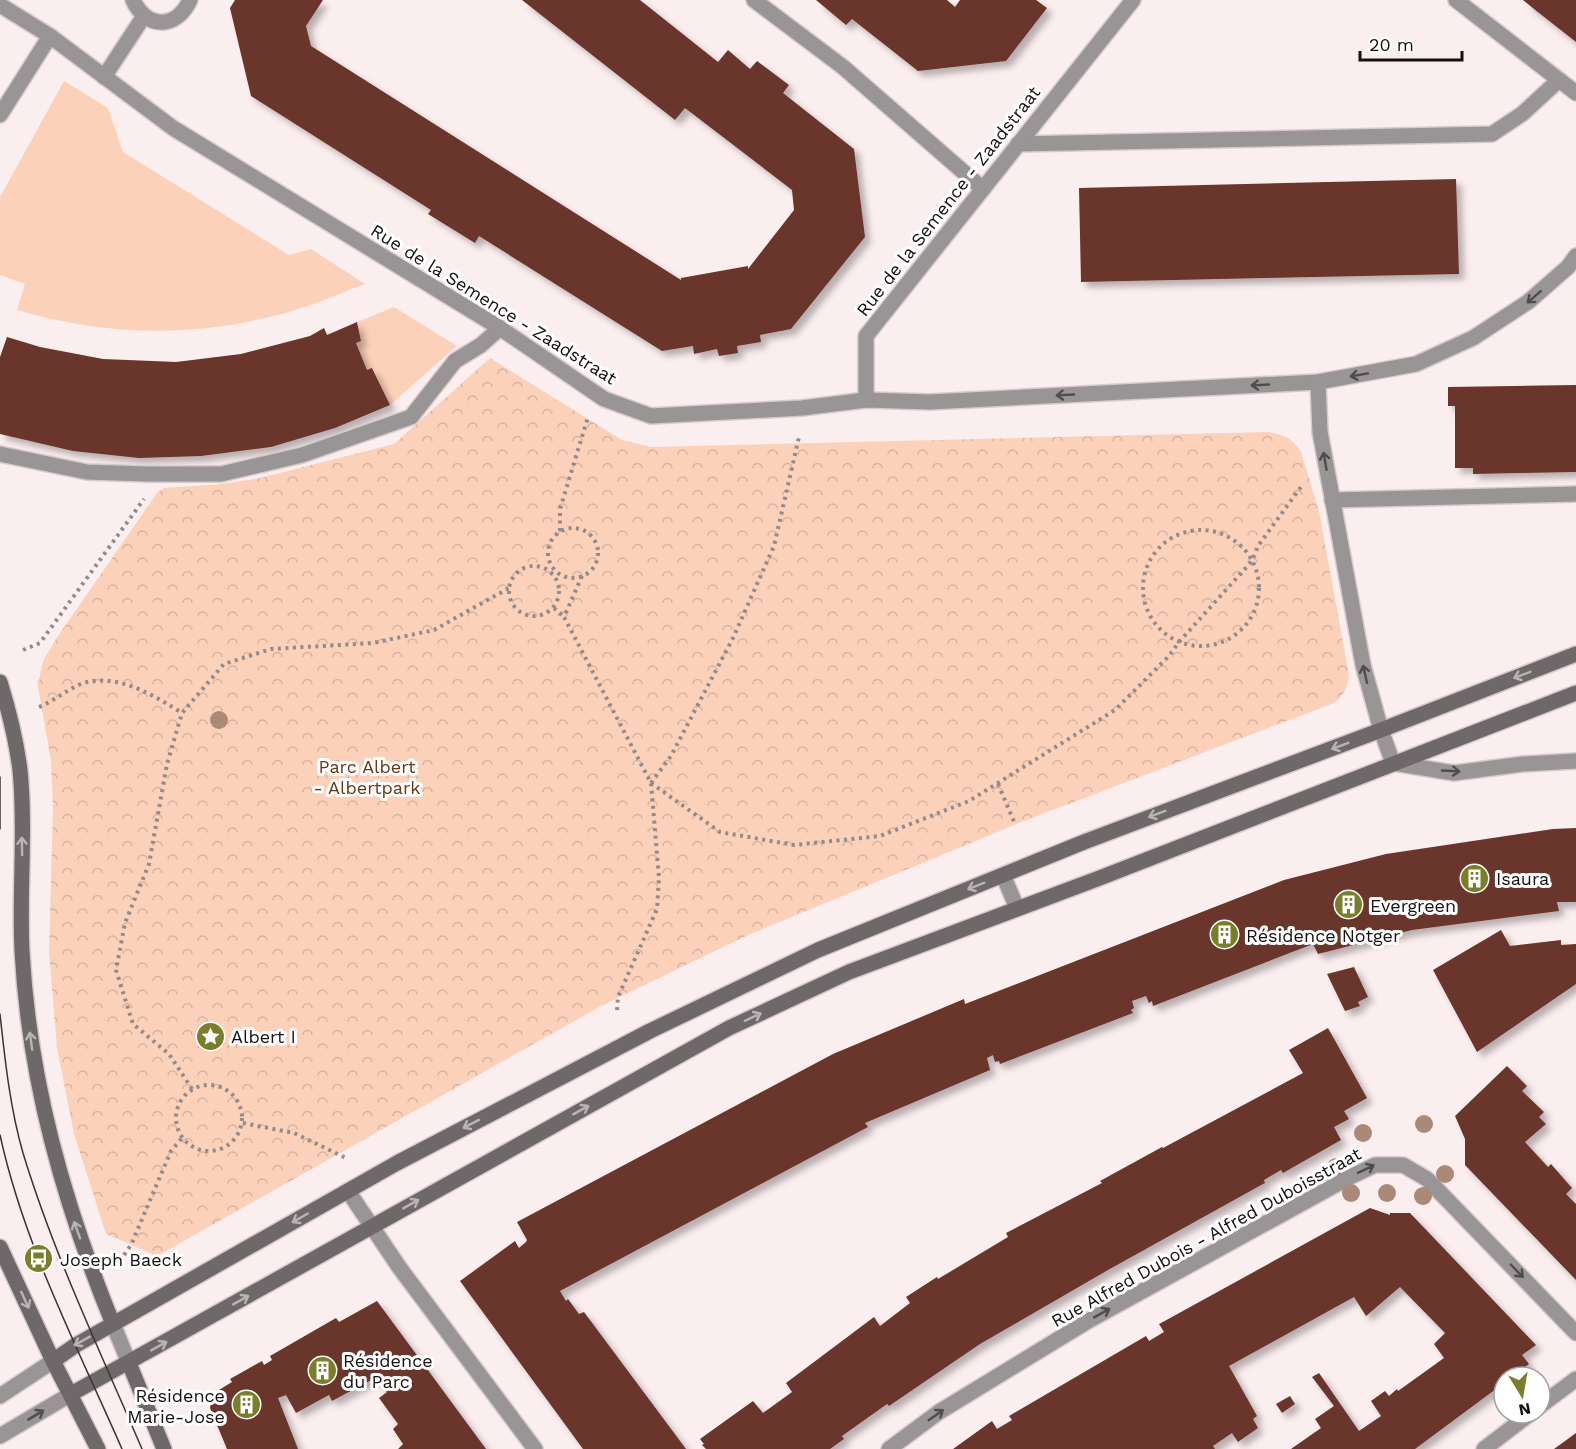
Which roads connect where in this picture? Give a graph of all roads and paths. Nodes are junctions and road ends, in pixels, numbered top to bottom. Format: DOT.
graph roads {
  1 [pos="133,0"];
  2 [pos="190,0"];
  3 [pos="754,0"];
  4 [pos="1133,0"];
  5 [pos="1456,0"];
  6 [pos="0,5"];
  7 [pos="144,16"];
  8 [pos="50,36"];
  9 [pos="104,77"];
  10 [pos="1559,80"];
  11 [pos="1576,93"];
  12 [pos="0,115"];
  13 [pos="1018,144"];
  14 [pos="983,189"];
  15 [pos="1576,256"];
  16 [pos="500,328"];
  17 [pos="1318,382"];
  18 [pos="866,400"];
  19 [pos="592,412"];
  20 [pos="799,436"];
  21 [pos="0,454"];
  22 [pos="1309,477"];
  23 [pos="1576,494"];
  24 [pos="144,498"];
  25 [pos="1332,500"];
  26 [pos="560,531"];
  27 [pos="1252,561"];
  28 [pos="553,571"];
  29 [pos="582,576"];
  30 [pos="509,588"];
  31 [pos="554,608"];
  32 [pos="564,617"];
  33 [pos="1179,642"];
  34 [pos="22,650"];
  35 [pos="1576,654"];
  36 [pos="0,682"];
  37 [pos="1576,693"];
  38 [pos="39,707"];
  39 [pos="182,713"];
  40 [pos="1381,730"];
  41 [pos="1576,761"];
  42 [pos="1393,763"];
  43 [pos="651,783"];
  44 [pos="998,784"];
  45 [pos="1015,824"];
  46 [pos="1003,875"];
  47 [pos="1017,908"];
  48 [pos="617,1011"];
  49 [pos="192,1089"];
  50 [pos="243,1123"];
  51 [pos="182,1138"];
  52 [pos="346,1158"];
  53 [pos="348,1191"];
  54 [pos="371,1226"];
  55 [pos="0,1247"];
  56 [pos="124,1255"];
  57 [pos="113,1324"];
  58 [pos="1576,1333"];
  59 [pos="53,1361"];
  60 [pos="129,1363"];
  61 [pos="1576,1379"];
  62 [pos="70,1394"];
  63 [pos="0,1396"];
  64 [pos="1552,1397"];
  65 [pos="1515,1425"];
  66 [pos="0,1436"];
  67 [pos="98,1449"];
  68 [pos="165,1449"];
  69 [pos="535,1449"];
  70 [pos="889,1449"];
  71 [pos="1484,1449"];
  1 -- 7 [label="street"];
  2 -- 7 [label="street"];
  3 -- 14 [label="street"];
  4 -- 13 [label="street, Rue de la Semence - Zaadstraat"];
  5 -- 10 [label="street"];
  6 -- 8 [label="street, Rue de la Semence - Zaadstraat"];
  7 -- 9 [label="street"];
  8 -- 9 [label="street, Rue de la Semence - Zaadstraat"];
  8 -- 12 [label="street"];
  9 -- 16 [label="street, Rue de la Semence - Zaadstraat"];
  10 -- 11 [label="street"];
  10 -- 13 [label="street"];
  13 -- 14 [label="street, Rue de la Semence - Zaadstraat"];
  14 -- 18 [label="street, Rue de la Semence - Zaadstraat"];
  15 -- 17 [label="street, one-way"];
  16 -- 18 [label="street, Rue de la Semence - Zaadstraat"];
  16 -- 21 [label="street"];
  17 -- 18 [label="street, one-way"];
  25 -- 17 [label="street, one-way"];
  19 -- 26 [label="path"];
  20 -- 43 [label="path"];
  22 -- 27 [label="path"];
  23 -- 25 [label="street"];
  24 -- 34 [label="path"];
  40 -- 25 [label="street, one-way"];
  26 -- 28 [label="path"];
  26 -- 29 [label="path"];
  27 -- 33 [label="path"];
  27 -- 33 [label="path"];
  27 -- 33 [label="path"];
  28 -- 29 [label="path"];
  28 -- 30 [label="path"];
  28 -- 31 [label="path"];
  29 -- 32 [label="path"];
  30 -- 31 [label="path"];
  30 -- 39 [label="path"];
  31 -- 32 [label="path"];
  32 -- 43 [label="path"];
  33 -- 44 [label="path"];
  35 -- 40 [label="street, one-way"];
  57 -- 36 [label="street, one-way"];
  37 -- 42 [label="street"];
  38 -- 39 [label="path"];
  39 -- 49 [label="path"];
  40 -- 42 [label="street"];
  40 -- 46 [label="street, one-way"];
  42 -- 41 [label="street, one-way"];
  42 -- 47 [label="street"];
  43 -- 44 [label="path"];
  43 -- 48 [label="path"];
  44 -- 45 [label="path"];
  46 -- 47 [label="street"];
  46 -- 53 [label="street, one-way"];
  54 -- 47 [label="street, one-way"];
  49 -- 50 [label="path"];
  49 -- 51 [label="path"];
  50 -- 51 [label="path"];
  50 -- 52 [label="path"];
  51 -- 56 [label="path"];
  53 -- 54 [label="street"];
  53 -- 57 [label="street, one-way"];
  60 -- 54 [label="street, one-way"];
  54 -- 69 [label="street"];
  55 -- 59 [label="street, one-way"];
  57 -- 59 [label="street, one-way"];
  57 -- 60 [label="street"];
  70 -- 58 [label="street, Rue Alfred Dubois - Alfred Duboisstraat, one-way"];
  59 -- 62 [label="street"];
  59 -- 63 [label="street"];
  60 -- 62 [label="street"];
  60 -- 68 [label="street"];
  61 -- 64 [label="street"];
  66 -- 62 [label="street, one-way"];
  62 -- 67 [label="street"];
  65 -- 71 [label="street"];
}
